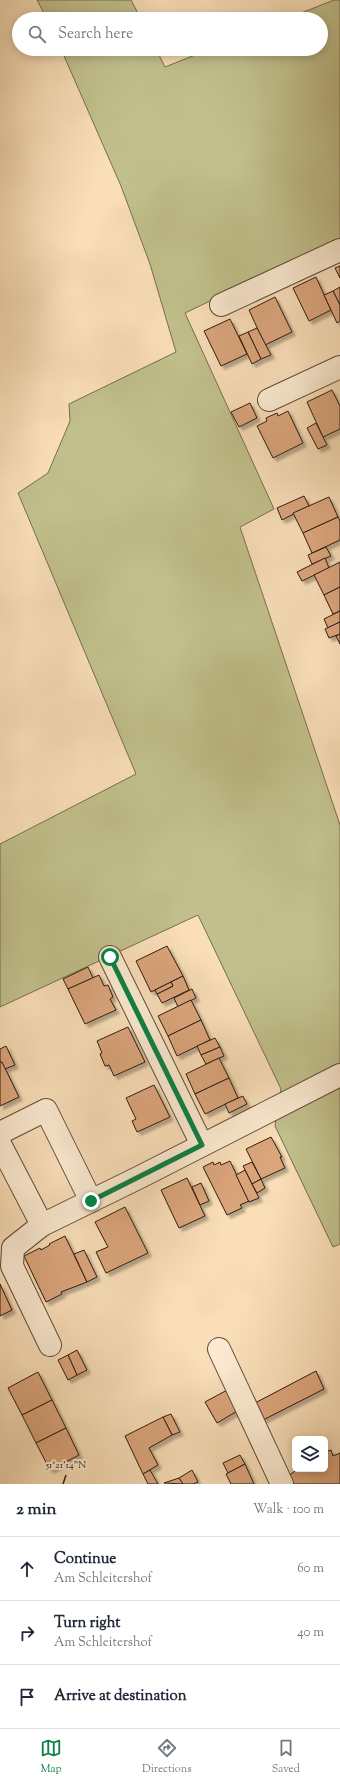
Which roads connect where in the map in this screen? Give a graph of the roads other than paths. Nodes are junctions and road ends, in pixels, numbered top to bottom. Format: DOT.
graph roads {
  1 [pos="340,250"];
  2 [pos="221,305"];
  3 [pos="340,367"];
  4 [pos="269,400"];
  5 [pos="110,957"];
  6 [pos="340,1075"];
  7 [pos="0,1133"];
  8 [pos="0,1144"];
  9 [pos="202,1145"];
  10 [pos="91,1201"];
  11 [pos="42,1225"];
  12 [pos="50,1345"];
  13 [pos="219,1349"];
  14 [pos="282,1484"];
  1 -- 2 [label="street"];
  3 -- 4 [label="street"];
  5 -- 9 [label="street"];
  6 -- 9 [label="street"];
  7 -- 10 [label="street"];
  8 -- 11 [label="street"];
  9 -- 10 [label="street"];
  10 -- 11 [label="street"];
  11 -- 12 [label="street"];
  13 -- 14 [label="street"];
}
